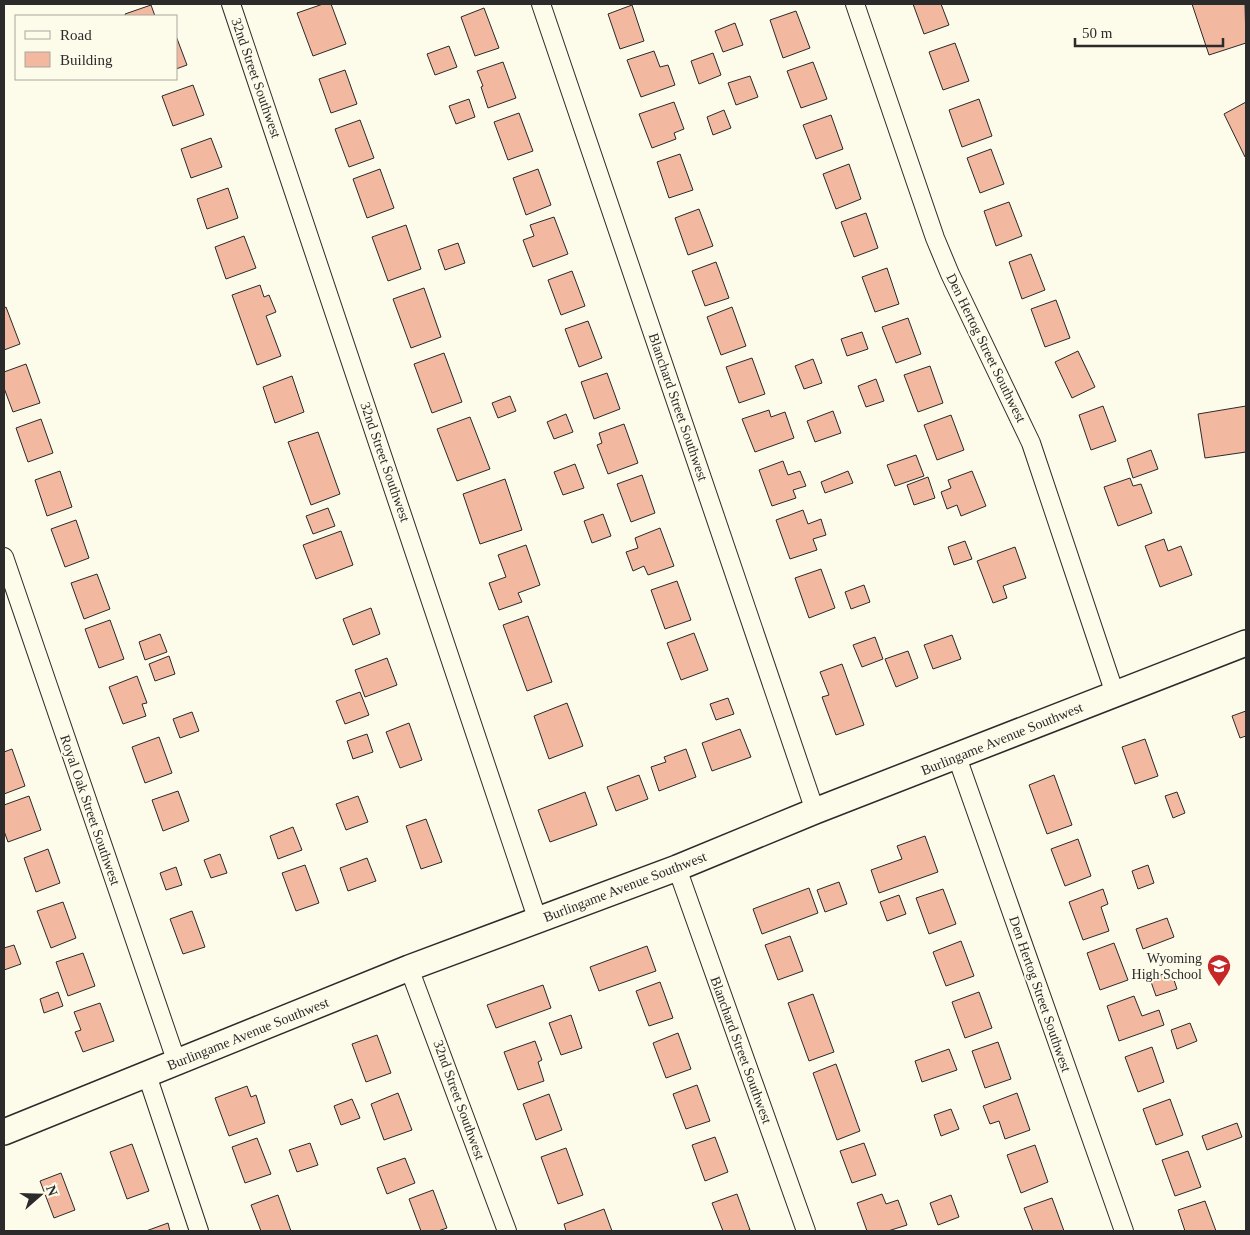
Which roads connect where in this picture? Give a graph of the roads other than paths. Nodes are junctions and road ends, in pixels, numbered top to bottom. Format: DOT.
graph roads {
  1 [pos="231,4"];
  2 [pos="541,4"];
  3 [pos="855,4"];
  4 [pos="4,557"];
  5 [pos="1246,643"];
  6 [pos="1115,694"];
  7 [pos="956,757"];
  8 [pos="816,811"];
  9 [pos="677,868"];
  10 [pos="538,920"];
  11 [pos="409,968"];
  12 [pos="177,1063"];
  13 [pos="147,1075"];
  14 [pos="4,1132"];
  15 [pos="199,1231"];
  16 [pos="507,1231"];
  17 [pos="806,1231"];
  18 [pos="1124,1231"];
  1 -- 10 [label="street, 32nd Street Southwest"];
  2 -- 8 [label="street, Blanchard Street Southwest"];
  3 -- 6 [label="street, Den Hertog Street Southwest"];
  4 -- 12 [label="street, Royal Oak Street Southwest"];
  5 -- 6 [label="street, Burlingame Avenue Southwest"];
  6 -- 7 [label="street, Burlingame Avenue Southwest"];
  7 -- 8 [label="street, Burlingame Avenue Southwest"];
  7 -- 18 [label="street, Den Hertog Street Southwest"];
  8 -- 9 [label="street, Burlingame Avenue Southwest"];
  9 -- 10 [label="street, Burlingame Avenue Southwest"];
  9 -- 17 [label="street, Blanchard Street Southwest"];
  10 -- 11 [label="street, Burlingame Avenue Southwest"];
  11 -- 12 [label="street, Burlingame Avenue Southwest"];
  11 -- 16 [label="street, 32nd Street Southwest"];
  12 -- 13 [label="street, Burlingame Avenue Southwest"];
  13 -- 14 [label="street, Burlingame Avenue Southwest"];
  13 -- 15 [label="street"];
}
